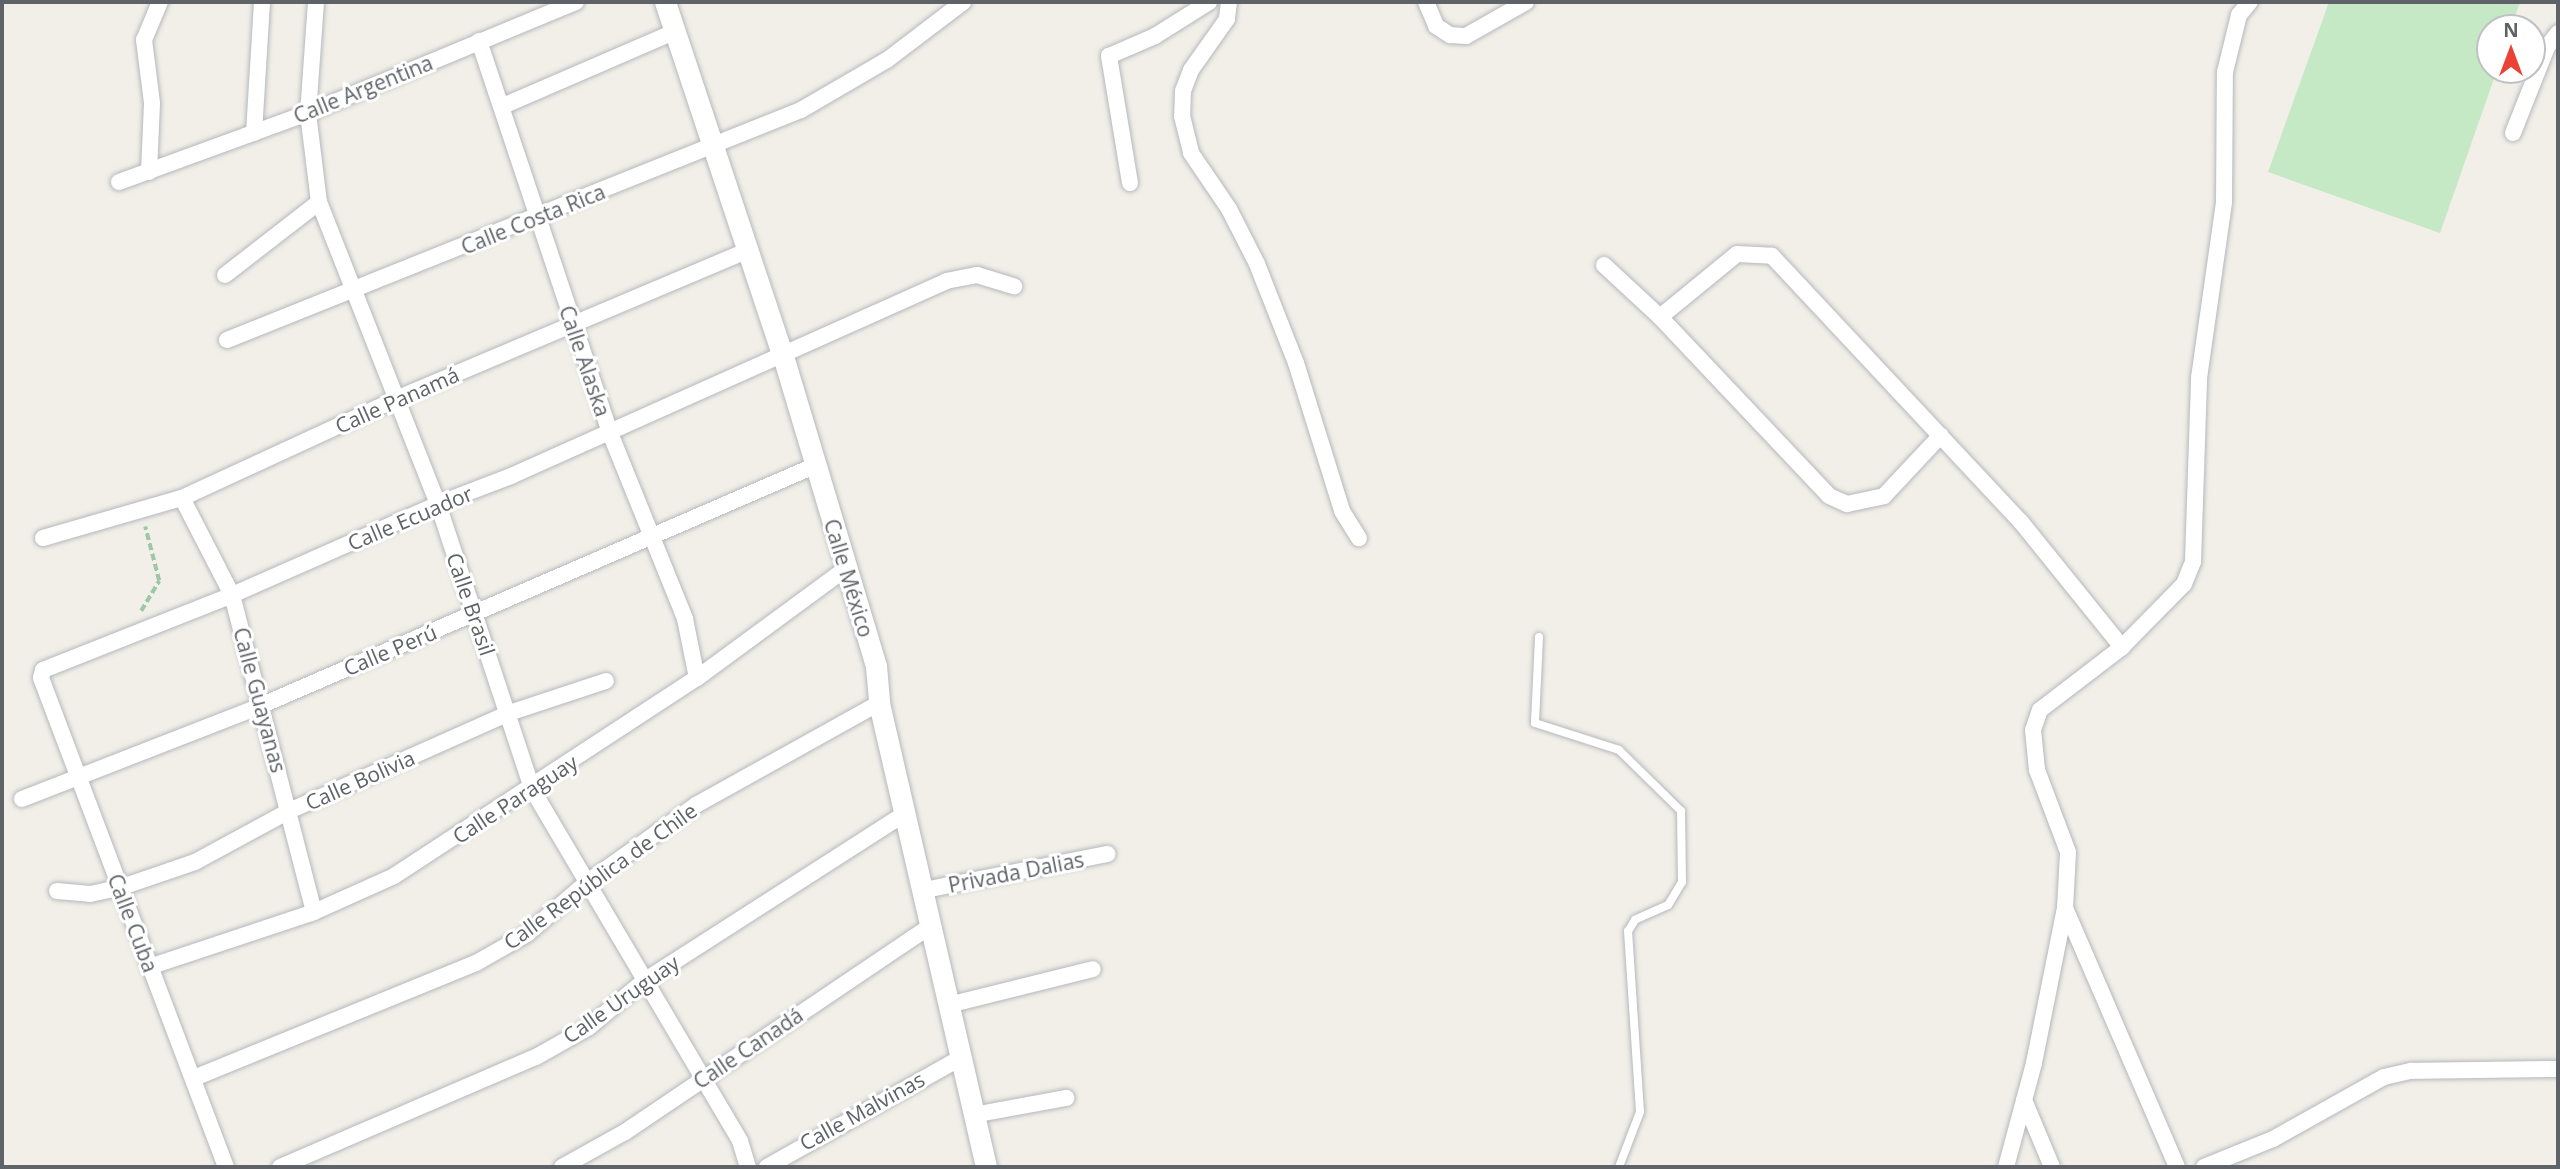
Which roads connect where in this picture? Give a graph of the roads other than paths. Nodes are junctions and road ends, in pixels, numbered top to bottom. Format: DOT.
graph roads {
  1 [pos="160,2"];
  2 [pos="262,2"];
  3 [pos="316,2"];
  4 [pos="576,2"];
  5 [pos="963,2"];
  6 [pos="1209,2"];
  7 [pos="1229,2"];
  8 [pos="1426,2"];
  9 [pos="1526,2"];
  10 [pos="2250,2"];
  11 [pos="670,4"];
  12 [pos="676,31"];
  13 [pos="2558,33"];
  14 [pos="479,41"];
  15 [pos="503,106"];
  16 [pos="308,113"];
  17 [pos="254,132"];
  18 [pos="2513,133"];
  19 [pos="713,145"];
  20 [pos="149,172"];
  21 [pos="119,182"];
  22 [pos="1130,183"];
  23 [pos="318,202"];
  24 [pos="536,218"];
  25 [pos="747,251"];
  26 [pos="1604,265"];
  27 [pos="225,275"];
  28 [pos="1014,286"];
  29 [pos="354,292"];
  30 [pos="1660,317"];
  31 [pos="574,327"];
  32 [pos="227,340"];
  33 [pos="783,356"];
  34 [pos="397,399"];
  35 [pos="610,433"];
  36 [pos="1941,435"];
  37 [pos="814,466"];
  38 [pos="182,498"];
  39 [pos="438,503"];
  40 [pos="653,536"];
  41 [pos="43,538"];
  42 [pos="1359,538"];
  43 [pos="847,568"];
  44 [pos="232,595"];
  45 [pos="474,614"];
  46 [pos="1539,638"];
  47 [pos="2122,647"];
  48 [pos="41,678"];
  49 [pos="696,678"];
  50 [pos="606,681"];
  51 [pos="879,703"];
  52 [pos="260,706"];
  53 [pos="509,713"];
  54 [pos="78,777"];
  55 [pos="532,789"];
  56 [pos="22,799"];
  57 [pos="289,811"];
  58 [pos="906,813"];
  59 [pos="1108,854"];
  60 [pos="585,884"];
  61 [pos="119,888"];
  62 [pos="924,890"];
  63 [pos="57,891"];
  64 [pos="2065,908"];
  65 [pos="314,912"];
  66 [pos="932,925"];
  67 [pos="149,967"];
  68 [pos="1093,969"];
  69 [pos="644,981"];
  70 [pos="948,1005"];
  71 [pos="959,1059"];
  72 [pos="2558,1069"];
  73 [pos="194,1078"];
  74 [pos="701,1080"];
  75 [pos="1066,1098"];
  76 [pos="2024,1100"];
  77 [pos="973,1115"];
  78 [pos="226,1167"];
  79 [pos="280,1167"];
  80 [pos="562,1167"];
  81 [pos="748,1167"];
  82 [pos="767,1167"];
  83 [pos="986,1167"];
  84 [pos="1619,1167"];
  85 [pos="2006,1167"];
  86 [pos="2052,1167"];
  87 [pos="2177,1167"];
  88 [pos="2204,1167"];
  1 -- 20 [label="street"];
  2 -- 17 [label="street"];
  3 -- 16 [label="street, Calle Brasil"];
  4 -- 14 [label="street, Calle Argentina"];
  5 -- 19 [label="street, Calle Costa Rica"];
  6 -- 22 [label="street"];
  7 -- 42 [label="street"];
  8 -- 9 [label="street"];
  10 -- 47 [label="street"];
  11 -- 12 [label="street, Calle México"];
  12 -- 15 [label="street"];
  12 -- 19 [label="street, Calle México"];
  13 -- 18 [label="street"];
  14 -- 15 [label="street, Calle Alaska"];
  14 -- 16 [label="street, Calle Argentina"];
  15 -- 24 [label="street, Calle Alaska"];
  16 -- 17 [label="street, Calle Argentina"];
  16 -- 23 [label="street, Calle Brasil"];
  17 -- 20 [label="street, Calle Argentina"];
  19 -- 24 [label="street, Calle Costa Rica"];
  19 -- 25 [label="street, Calle México"];
  20 -- 21 [label="street, Calle Argentina"];
  23 -- 27 [label="street"];
  23 -- 29 [label="street, Calle Brasil"];
  24 -- 29 [label="street, Calle Costa Rica"];
  24 -- 31 [label="street, Calle Alaska"];
  25 -- 31 [label="street, Calle Panamá"];
  25 -- 33 [label="street, Calle México"];
  26 -- 30 [label="street"];
  28 -- 33 [label="street, Calle Ecuador"];
  29 -- 32 [label="street, Calle Costa Rica"];
  29 -- 34 [label="street, Calle Brasil"];
  30 -- 36 [label="street"];
  30 -- 36 [label="street"];
  31 -- 34 [label="street, Calle Panamá"];
  31 -- 35 [label="street, Calle Alaska"];
  33 -- 35 [label="street, Calle Ecuador"];
  33 -- 37 [label="street, Calle México"];
  34 -- 38 [label="street, Calle Panamá"];
  34 -- 39 [label="street, Calle Brasil"];
  35 -- 39 [label="street, Calle Ecuador"];
  35 -- 40 [label="street, Calle Alaska"];
  36 -- 47 [label="street"];
  37 -- 40 [label="street, Calle Perú"];
  37 -- 43 [label="street, Calle México"];
  38 -- 41 [label="street, Calle Panamá"];
  38 -- 44 [label="street, Calle Guayanas"];
  39 -- 44 [label="street, Calle Ecuador"];
  39 -- 45 [label="street, Calle Brasil"];
  40 -- 45 [label="street, Calle Perú"];
  40 -- 49 [label="street, Calle Alaska"];
  43 -- 49 [label="street, Calle Paraguay"];
  43 -- 51 [label="street, Calle México"];
  44 -- 48 [label="street, Calle Ecuador"];
  44 -- 52 [label="street, Calle Guayanas"];
  45 -- 52 [label="street, Calle Perú"];
  45 -- 53 [label="street, Calle Brasil"];
  46 -- 84 [label="lane"];
  47 -- 64 [label="street"];
  48 -- 54 [label="street, Calle Cuba"];
  49 -- 55 [label="street, Calle Paraguay"];
  50 -- 53 [label="street, Calle Bolivia"];
  51 -- 58 [label="street, Calle México"];
  51 -- 60 [label="street, Calle República de Chile"];
  52 -- 54 [label="street, Calle Perú"];
  52 -- 57 [label="street, Calle Guayanas"];
  53 -- 55 [label="street, Calle Brasil"];
  53 -- 57 [label="street, Calle Bolivia"];
  54 -- 56 [label="street, Calle Perú"];
  54 -- 61 [label="street, Calle Cuba"];
  55 -- 60 [label="street, Calle Brasil"];
  55 -- 65 [label="street, Calle Paraguay"];
  57 -- 61 [label="street, Calle Bolivia"];
  57 -- 65 [label="street, Calle Guayanas"];
  58 -- 62 [label="street, Calle México"];
  58 -- 69 [label="street, Calle Uruguay"];
  59 -- 62 [label="street, Privada Dalias"];
  60 -- 69 [label="street, Calle Brasil"];
  60 -- 73 [label="street, Calle República de Chile"];
  61 -- 63 [label="street, Calle Bolivia"];
  61 -- 67 [label="street, Calle Cuba"];
  62 -- 66 [label="street, Calle México"];
  64 -- 76 [label="street"];
  64 -- 87 [label="street"];
  65 -- 67 [label="street, Calle Paraguay"];
  66 -- 70 [label="street, Calle México"];
  66 -- 74 [label="street, Calle Canadá"];
  67 -- 73 [label="street, Calle Cuba"];
  68 -- 70 [label="street"];
  69 -- 74 [label="street, Calle Brasil"];
  69 -- 79 [label="street, Calle Uruguay"];
  70 -- 71 [label="street, Calle México"];
  71 -- 77 [label="street, Calle México"];
  71 -- 82 [label="street, Calle Malvinas"];
  72 -- 88 [label="street"];
  73 -- 78 [label="street, Calle Cuba"];
  74 -- 80 [label="street, Calle Canadá"];
  74 -- 81 [label="street, Calle Brasil"];
  75 -- 77 [label="street"];
  76 -- 85 [label="street"];
  76 -- 86 [label="street"];
  77 -- 83 [label="street, Calle México"];
}
